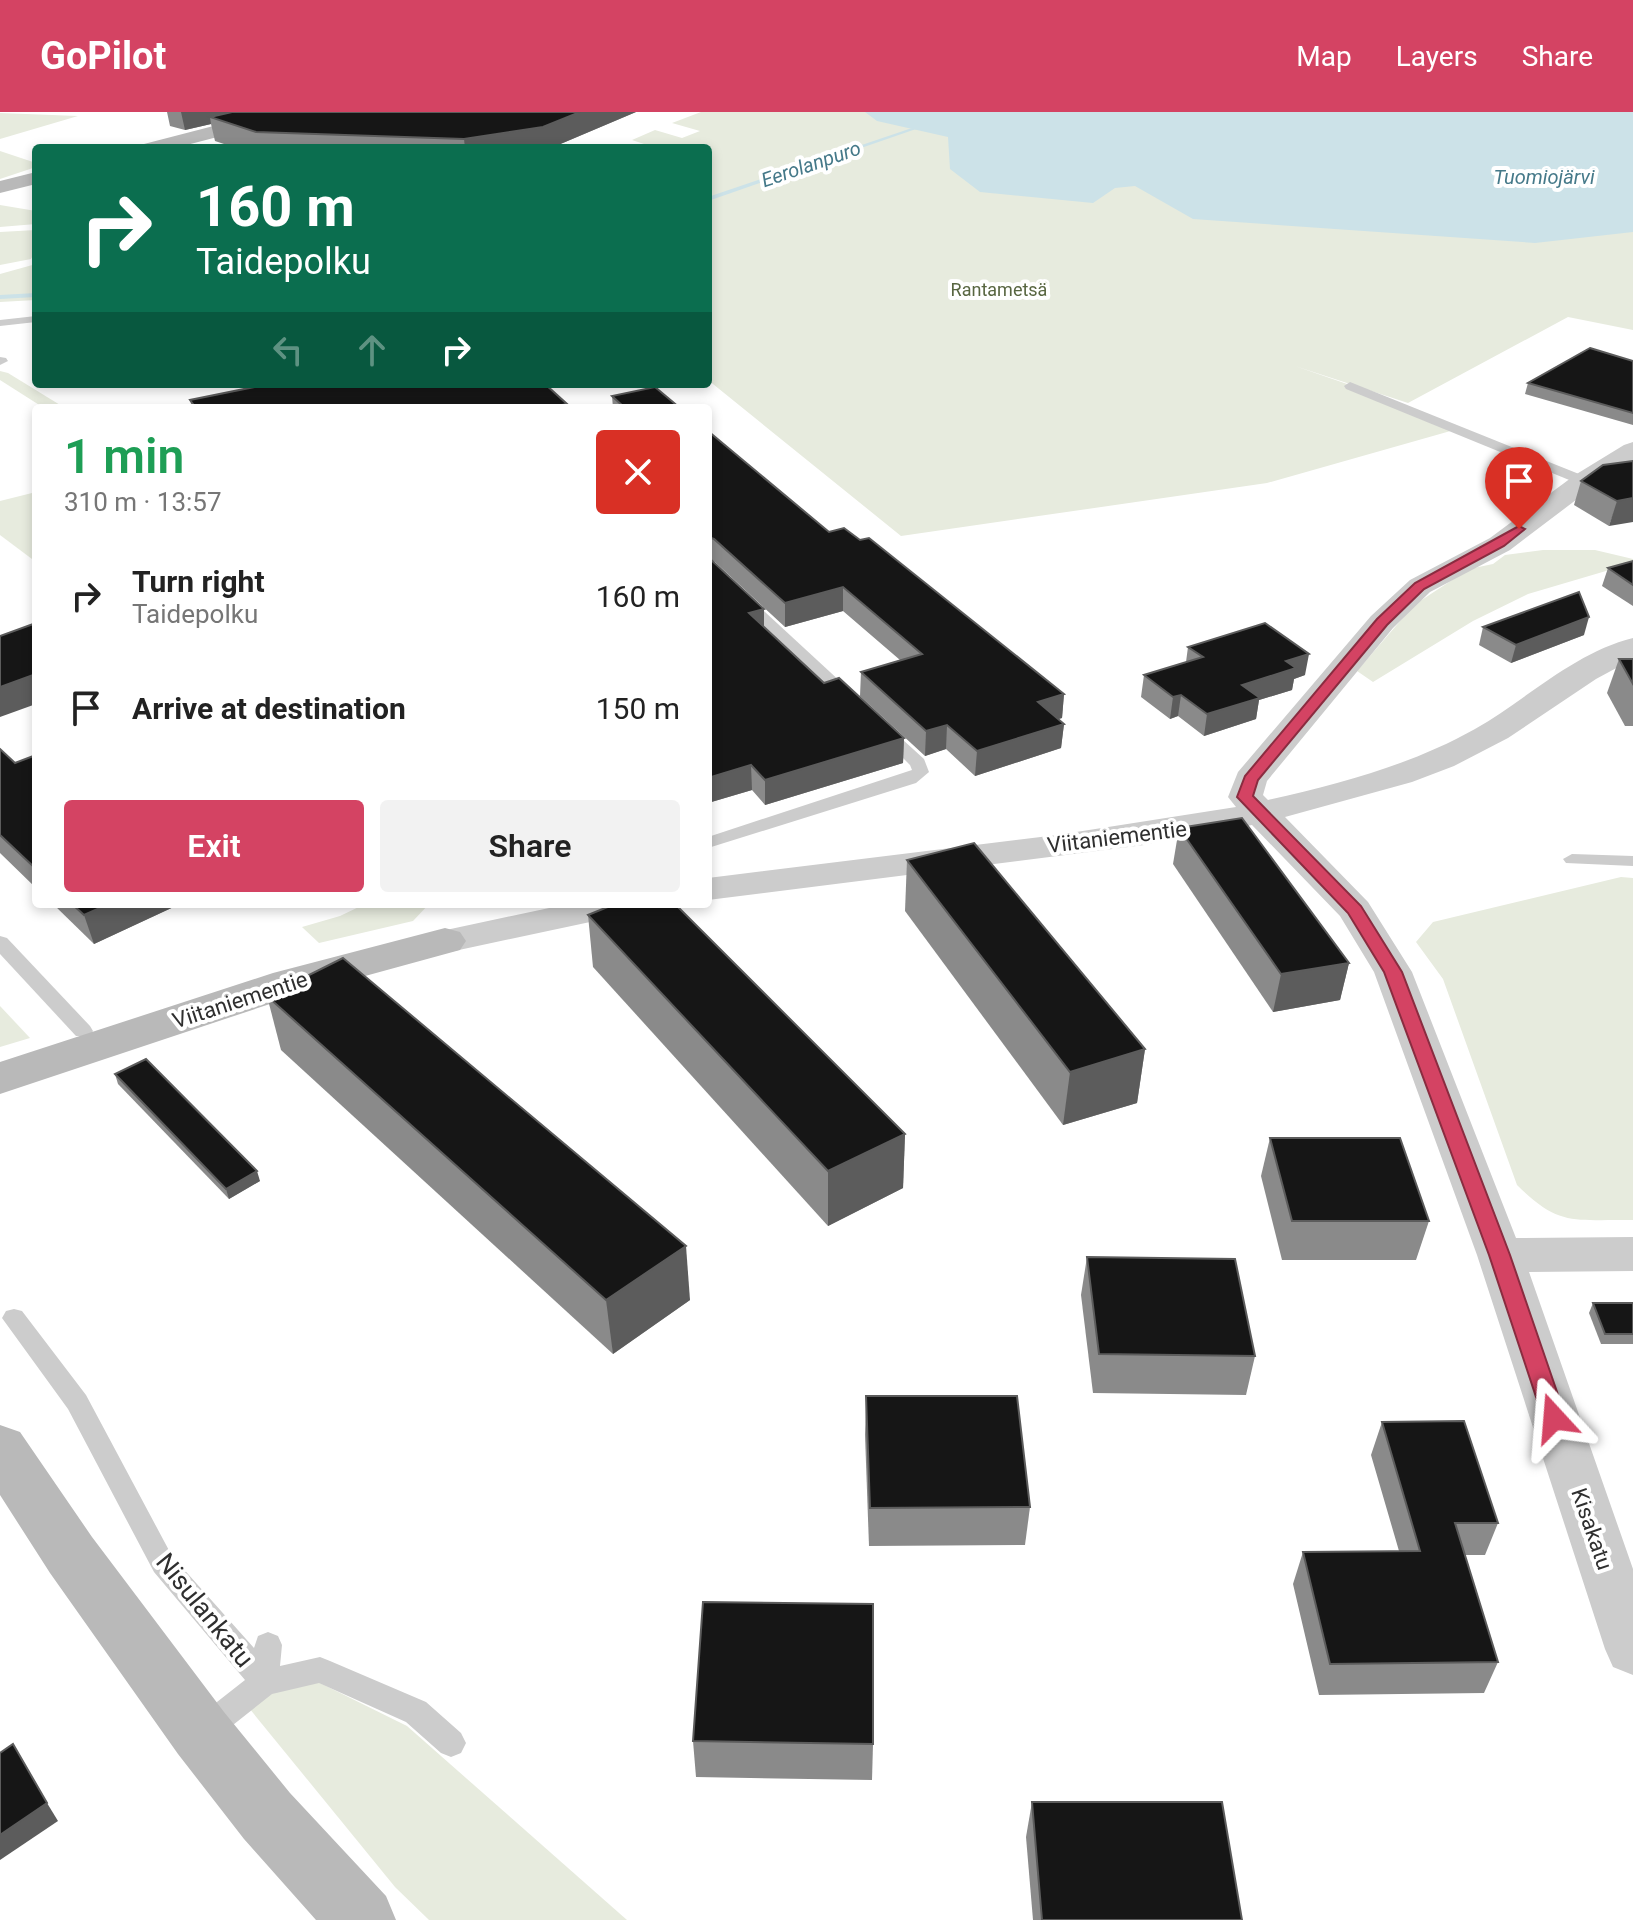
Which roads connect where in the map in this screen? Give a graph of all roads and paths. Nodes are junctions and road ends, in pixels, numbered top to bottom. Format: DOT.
graph roads {
  1 [pos="291,112"];
  2 [pos="167,144"];
  3 [pos="32,179"];
  4 [pos="0,187"];
  5 [pos="32,319"];
  6 [pos="0,323"];
  7 [pos="1350,386"];
  8 [pos="1633,450"];
  9 [pos="1584,481"];
  10 [pos="712,571"];
  11 [pos="1633,647"];
  12 [pos="1261,814"];
  13 [pos="712,842"];
  14 [pos="1572,859"];
  15 [pos="1633,861"];
  16 [pos="712,888"];
  17 [pos="604,908"];
  18 [pos="445,941"];
  19 [pos="0,942"];
  20 [pos="83,1031"];
  21 [pos="0,1078"];
  22 [pos="1633,1254"];
  23 [pos="1500,1255"];
  24 [pos="14,1318"];
  25 [pos="0,1448"];
  26 [pos="268,1645"];
  27 [pos="1633,1649"];
  28 [pos="265,1682"];
  29 [pos="201,1733"];
  30 [pos="451,1743"];
  31 [pos="362,1920"];
  1 -- 2 [label="street"];
  3 -- 4 [label="street"];
  5 -- 6 [label="lane"];
  7 -- 9 [label="lane"];
  8 -- 9 [label="street"];
  9 -- 12 [label="street"];
  10 -- 13 [label="lane"];
  11 -- 12 [label="street, Viitaniementie"];
  12 -- 16 [label="street, Viitaniementie"];
  12 -- 23 [label="street, Kisakatu"];
  14 -- 15 [label="lane"];
  17 -- 18 [label="street, Viitaniementie"];
  18 -- 21 [label="street, Viitaniementie"];
  19 -- 20 [label="lane"];
  22 -- 23 [label="street"];
  23 -- 27 [label="street, Kisakatu"];
  24 -- 28 [label="lane, Nisulankatu"];
  25 -- 29 [label="street"];
  26 -- 28 [label="lane"];
  28 -- 29 [label="lane"];
  28 -- 30 [label="lane, Nisulankatu"];
  29 -- 31 [label="street"];
}
